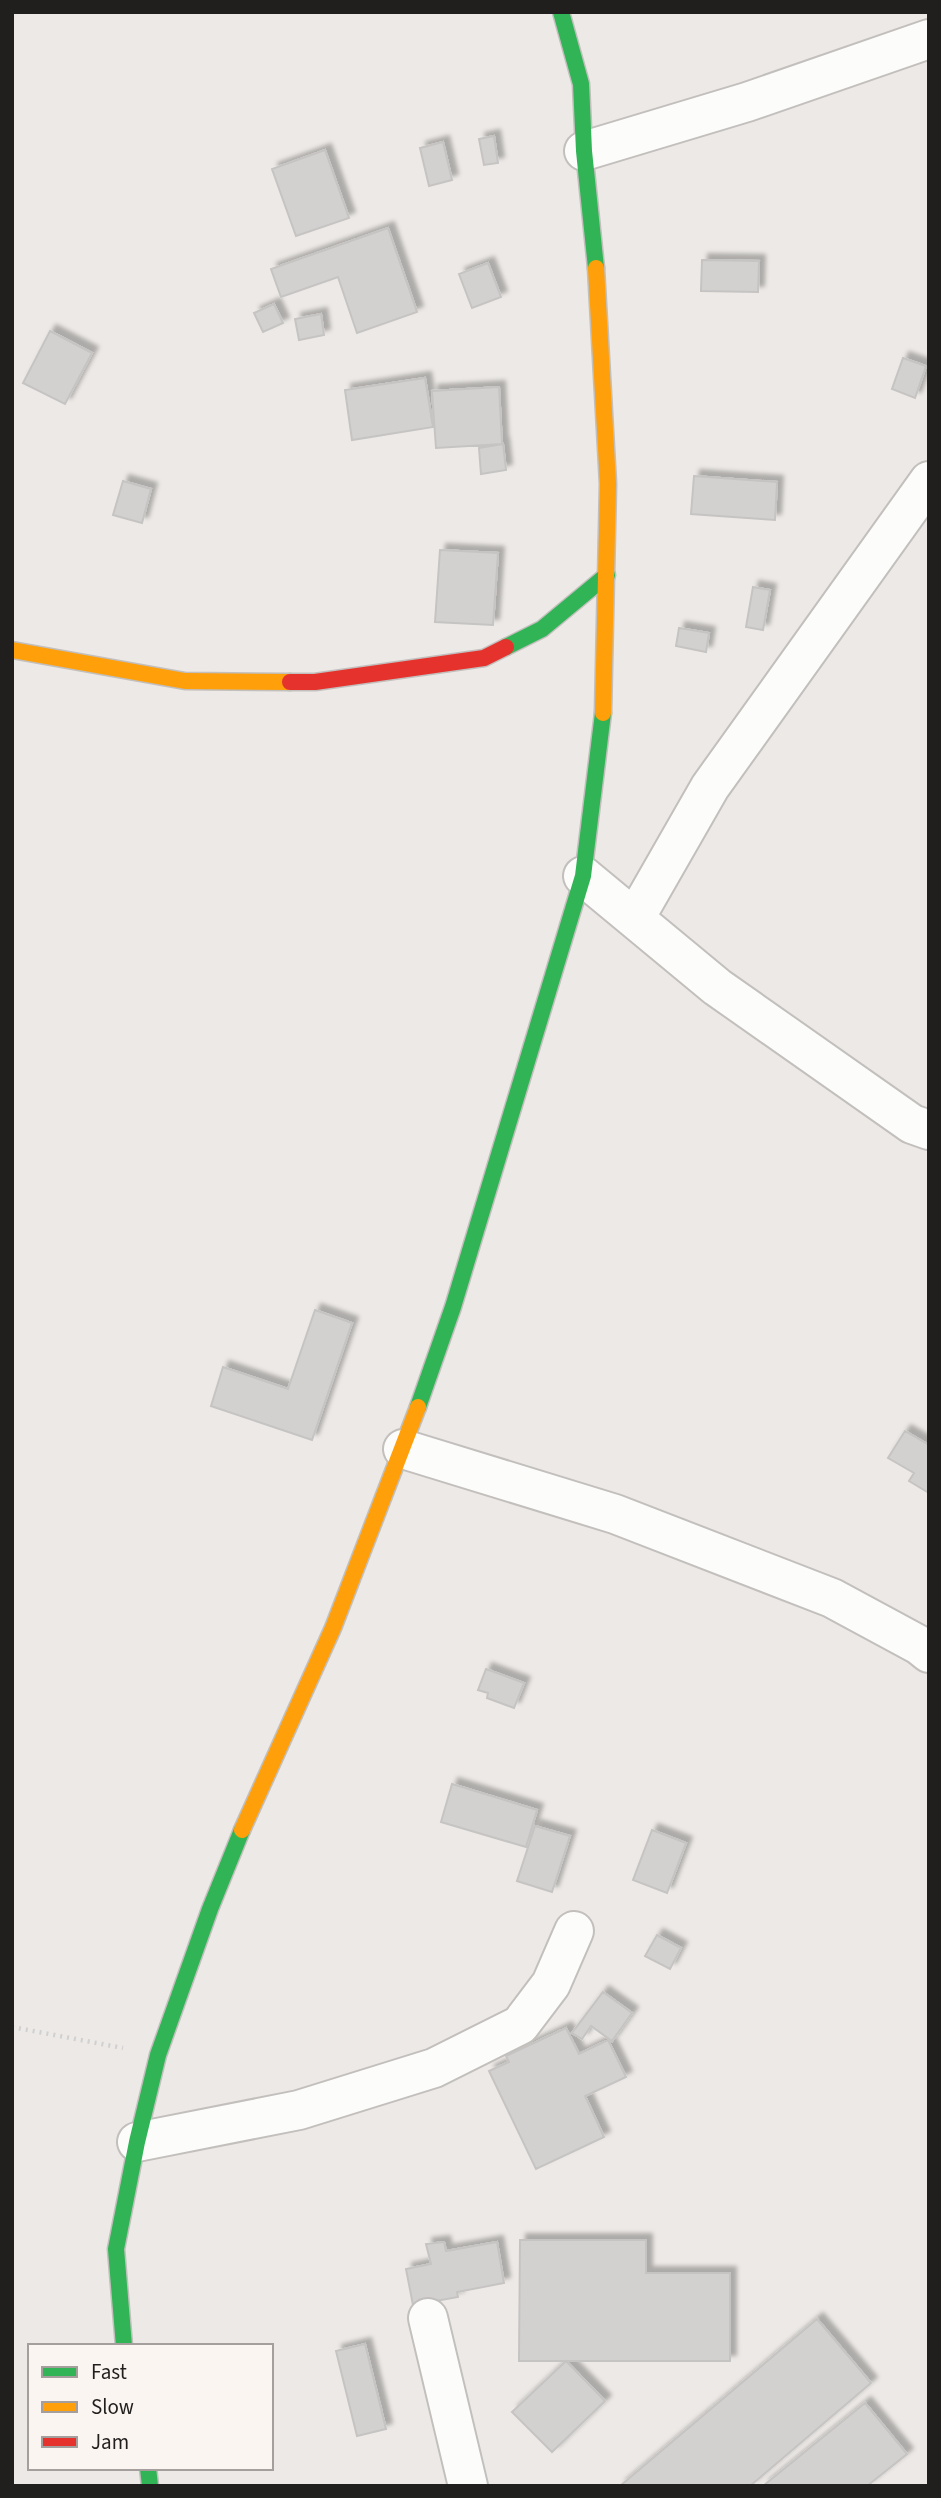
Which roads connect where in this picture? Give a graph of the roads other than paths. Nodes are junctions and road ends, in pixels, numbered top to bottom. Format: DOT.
graph roads {
  1 [pos="561,12"];
  2 [pos="929,39"];
  3 [pos="584,151"];
  4 [pos="929,481"];
  5 [pos="607,575"];
  6 [pos="12,650"];
  7 [pos="583,876"];
  8 [pos="635,918"];
  9 [pos="929,1130"];
  10 [pos="403,1449"];
  11 [pos="929,1653"];
  12 [pos="574,1931"];
  13 [pos="137,2142"];
  14 [pos="428,2318"];
  15 [pos="124,2344"];
  16 [pos="468,2486"];
  1 -- 3 [label="street"];
  2 -- 3 [label="street"];
  3 -- 5 [label="street"];
  4 -- 8 [label="street"];
  5 -- 6 [label="street"];
  5 -- 7 [label="street"];
  7 -- 8 [label="street"];
  7 -- 10 [label="street"];
  8 -- 9 [label="street"];
  10 -- 11 [label="street"];
  10 -- 13 [label="street"];
  12 -- 13 [label="street"];
  13 -- 15 [label="street"];
  14 -- 16 [label="street"];
}
